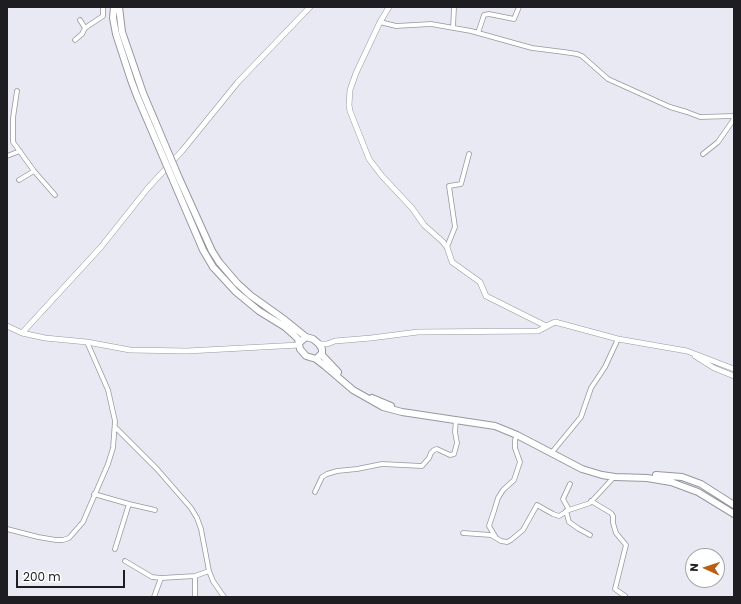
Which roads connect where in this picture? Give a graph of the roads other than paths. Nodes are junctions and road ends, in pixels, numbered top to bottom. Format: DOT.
graph roads {
  1 [pos="102,7"];
  2 [pos="114,7"];
  3 [pos="119,7"];
  4 [pos="305,7"];
  5 [pos="310,7"];
  6 [pos="389,7"];
  7 [pos="454,7"];
  8 [pos="519,7"];
  9 [pos="80,20"];
  10 [pos="380,22"];
  11 [pos="86,28"];
  12 [pos="453,28"];
  13 [pos="478,33"];
  14 [pos="75,40"];
  15 [pos="272,46"];
  16 [pos="17,91"];
  17 [pos="140,95"];
  18 [pos="734,116"];
  19 [pos="734,119"];
  20 [pos="20,151"];
  21 [pos="469,154"];
  22 [pos="703,154"];
  23 [pos="7,156"];
  24 [pos="34,171"];
  25 [pos="19,180"];
  26 [pos="55,195"];
  27 [pos="447,247"];
  28 [pos="555,322"];
  29 [pos="7,326"];
  30 [pos="22,333"];
  31 [pos="306,337"];
  32 [pos="618,339"];
  33 [pos="87,342"];
  34 [pos="299,344"];
  35 [pos="292,345"];
  36 [pos="321,349"];
  37 [pos="688,350"];
  38 [pos="303,354"];
  39 [pos="316,359"];
  40 [pos="734,369"];
  41 [pos="734,376"];
  42 [pos="456,419"];
  43 [pos="115,427"];
  44 [pos="517,435"];
  45 [pos="553,451"];
  46 [pos="615,477"];
  47 [pos="570,484"];
  48 [pos="315,492"];
  49 [pos="94,494"];
  50 [pos="591,501"];
  51 [pos="129,504"];
  52 [pos="734,505"];
  53 [pos="155,510"];
  54 [pos="568,511"];
  55 [pos="734,514"];
  56 [pos="7,529"];
  57 [pos="463,533"];
  58 [pos="590,535"];
  59 [pos="496,538"];
  60 [pos="115,549"];
  61 [pos="125,561"];
  62 [pos="209,571"];
  63 [pos="195,576"];
  64 [pos="161,578"];
  65 [pos="625,596"];
  66 [pos="154,597"];
  67 [pos="195,597"];
  68 [pos="224,597"];
  1 -- 11 [label="street"];
  2 -- 17 [label="main road"];
  3 -- 17 [label="main road"];
  4 -- 15 [label="street"];
  5 -- 15 [label="street"];
  6 -- 10 [label="street"];
  7 -- 12 [label="street"];
  8 -- 13 [label="street"];
  9 -- 11 [label="street"];
  10 -- 12 [label="street"];
  10 -- 27 [label="street"];
  11 -- 14 [label="street"];
  12 -- 13 [label="street"];
  13 -- 18 [label="street"];
  15 -- 30 [label="street"];
  16 -- 20 [label="street"];
  17 -- 31 [label="main road, bridge"];
  17 -- 34 [label="main road, bridge"];
  19 -- 22 [label="street"];
  20 -- 23 [label="street"];
  20 -- 24 [label="street"];
  21 -- 27 [label="street"];
  24 -- 25 [label="street"];
  24 -- 26 [label="street"];
  27 -- 28 [label="street"];
  28 -- 32 [label="street"];
  28 -- 36 [label="street"];
  29 -- 30 [label="street"];
  30 -- 33 [label="street"];
  31 -- 34 [label="main road"];
  31 -- 36 [label="main road"];
  32 -- 37 [label="street"];
  32 -- 45 [label="street"];
  33 -- 35 [label="street"];
  33 -- 43 [label="street"];
  34 -- 35 [label="street"];
  34 -- 38 [label="main road"];
  35 -- 38 [label="street"];
  36 -- 39 [label="main road"];
  36 -- 45 [label="main road"];
  37 -- 40 [label="street"];
  37 -- 41 [label="street"];
  38 -- 39 [label="main road"];
  39 -- 42 [label="main road"];
  42 -- 44 [label="main road"];
  42 -- 48 [label="street"];
  43 -- 49 [label="street"];
  43 -- 62 [label="street"];
  44 -- 46 [label="main road"];
  44 -- 59 [label="street"];
  45 -- 52 [label="main road"];
  46 -- 50 [label="street"];
  46 -- 55 [label="main road"];
  47 -- 54 [label="street"];
  49 -- 51 [label="street"];
  49 -- 56 [label="street"];
  50 -- 54 [label="street"];
  50 -- 65 [label="street"];
  51 -- 53 [label="street"];
  51 -- 60 [label="street"];
  54 -- 58 [label="street"];
  54 -- 59 [label="street"];
  57 -- 59 [label="street"];
  61 -- 64 [label="street"];
  62 -- 63 [label="street"];
  62 -- 68 [label="street"];
  63 -- 64 [label="street"];
  63 -- 67 [label="street"];
  64 -- 66 [label="street"];
}
